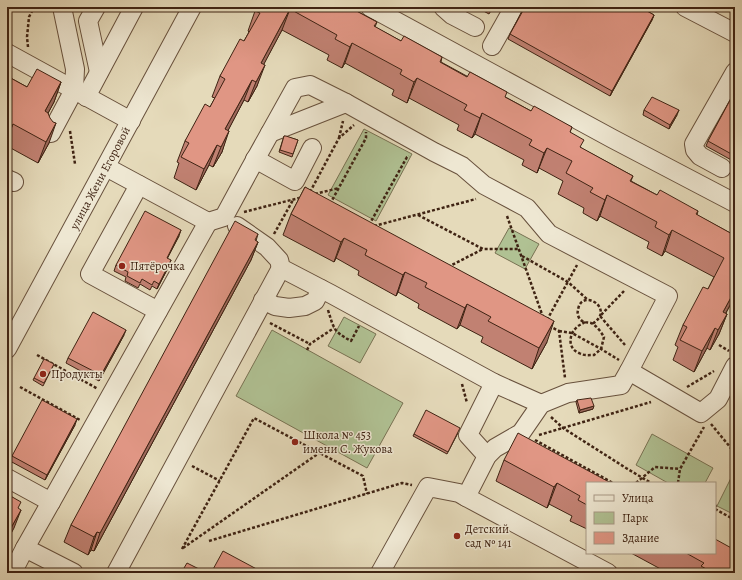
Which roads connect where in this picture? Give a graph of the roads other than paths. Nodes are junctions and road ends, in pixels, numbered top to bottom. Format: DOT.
graph roads {
  1 [pos="62,7"];
  2 [pos="96,7"];
  3 [pos="134,7"];
  4 [pos="192,7"];
  5 [pos="370,7"];
  6 [pos="514,7"];
  7 [pos="685,7"];
  8 [pos="449,14"];
  9 [pos="474,27"];
  10 [pos="735,33"];
  11 [pos="492,46"];
  12 [pos="7,53"];
  13 [pos="99,72"];
  14 [pos="735,72"];
  15 [pos="80,93"];
  16 [pos="346,103"];
  17 [pos="131,121"];
  18 [pos="51,133"];
  19 [pos="270,133"];
  20 [pos="312,148"];
  21 [pos="255,159"];
  22 [pos="106,167"];
  23 [pos="722,168"];
  24 [pos="139,185"];
  25 [pos="735,202"];
  26 [pos="216,219"];
  27 [pos="281,268"];
  28 [pos="321,289"];
  29 [pos="259,308"];
  30 [pos="158,311"];
  31 [pos="10,338"];
  32 [pos="633,365"];
  33 [pos="735,366"];
  34 [pos="494,384"];
  35 [pos="541,404"];
  36 [pos="487,456"];
  37 [pos="7,478"];
  38 [pos="466,497"];
  39 [pos="51,502"];
  40 [pos="25,548"];
  41 [pos="12,573"];
  42 [pos="74,573"];
  43 [pos="116,573"];
  44 [pos="380,573"];
  45 [pos="608,573"];
  1 -- 15 [label="street"];
  2 -- 13 [label="street"];
  3 -- 13 [label="street"];
  4 -- 17 [label="street, улица Жени Егоровой"];
  5 -- 25 [label="street"];
  6 -- 11 [label="street"];
  7 -- 10 [label="street"];
  8 -- 9 [label="street"];
  12 -- 15 [label="street"];
  13 -- 15 [label="street"];
  14 -- 23 [label="street"];
  15 -- 17 [label="street"];
  15 -- 18 [label="street"];
  16 -- 19 [label="street"];
  16 -- 19 [label="street"];
  16 -- 32 [label="street"];
  17 -- 22 [label="street, улица Жени Егоровой"];
  19 -- 21 [label="street"];
  20 -- 21 [label="street"];
  21 -- 26 [label="street"];
  22 -- 24 [label="street"];
  22 -- 31 [label="street, улица Жени Егоровой"];
  24 -- 26 [label="street"];
  24 -- 30 [label="street"];
  26 -- 27 [label="street"];
  26 -- 30 [label="street"];
  27 -- 28 [label="street"];
  27 -- 29 [label="street"];
  28 -- 29 [label="street"];
  28 -- 34 [label="street"];
  29 -- 43 [label="street"];
  30 -- 39 [label="street"];
  32 -- 33 [label="street"];
  32 -- 35 [label="street"];
  34 -- 35 [label="street"];
  34 -- 36 [label="street"];
  35 -- 36 [label="street"];
  36 -- 38 [label="street"];
  37 -- 39 [label="street"];
  38 -- 44 [label="street"];
  38 -- 45 [label="street"];
  39 -- 40 [label="street"];
  40 -- 41 [label="street"];
  40 -- 42 [label="street"];
}
